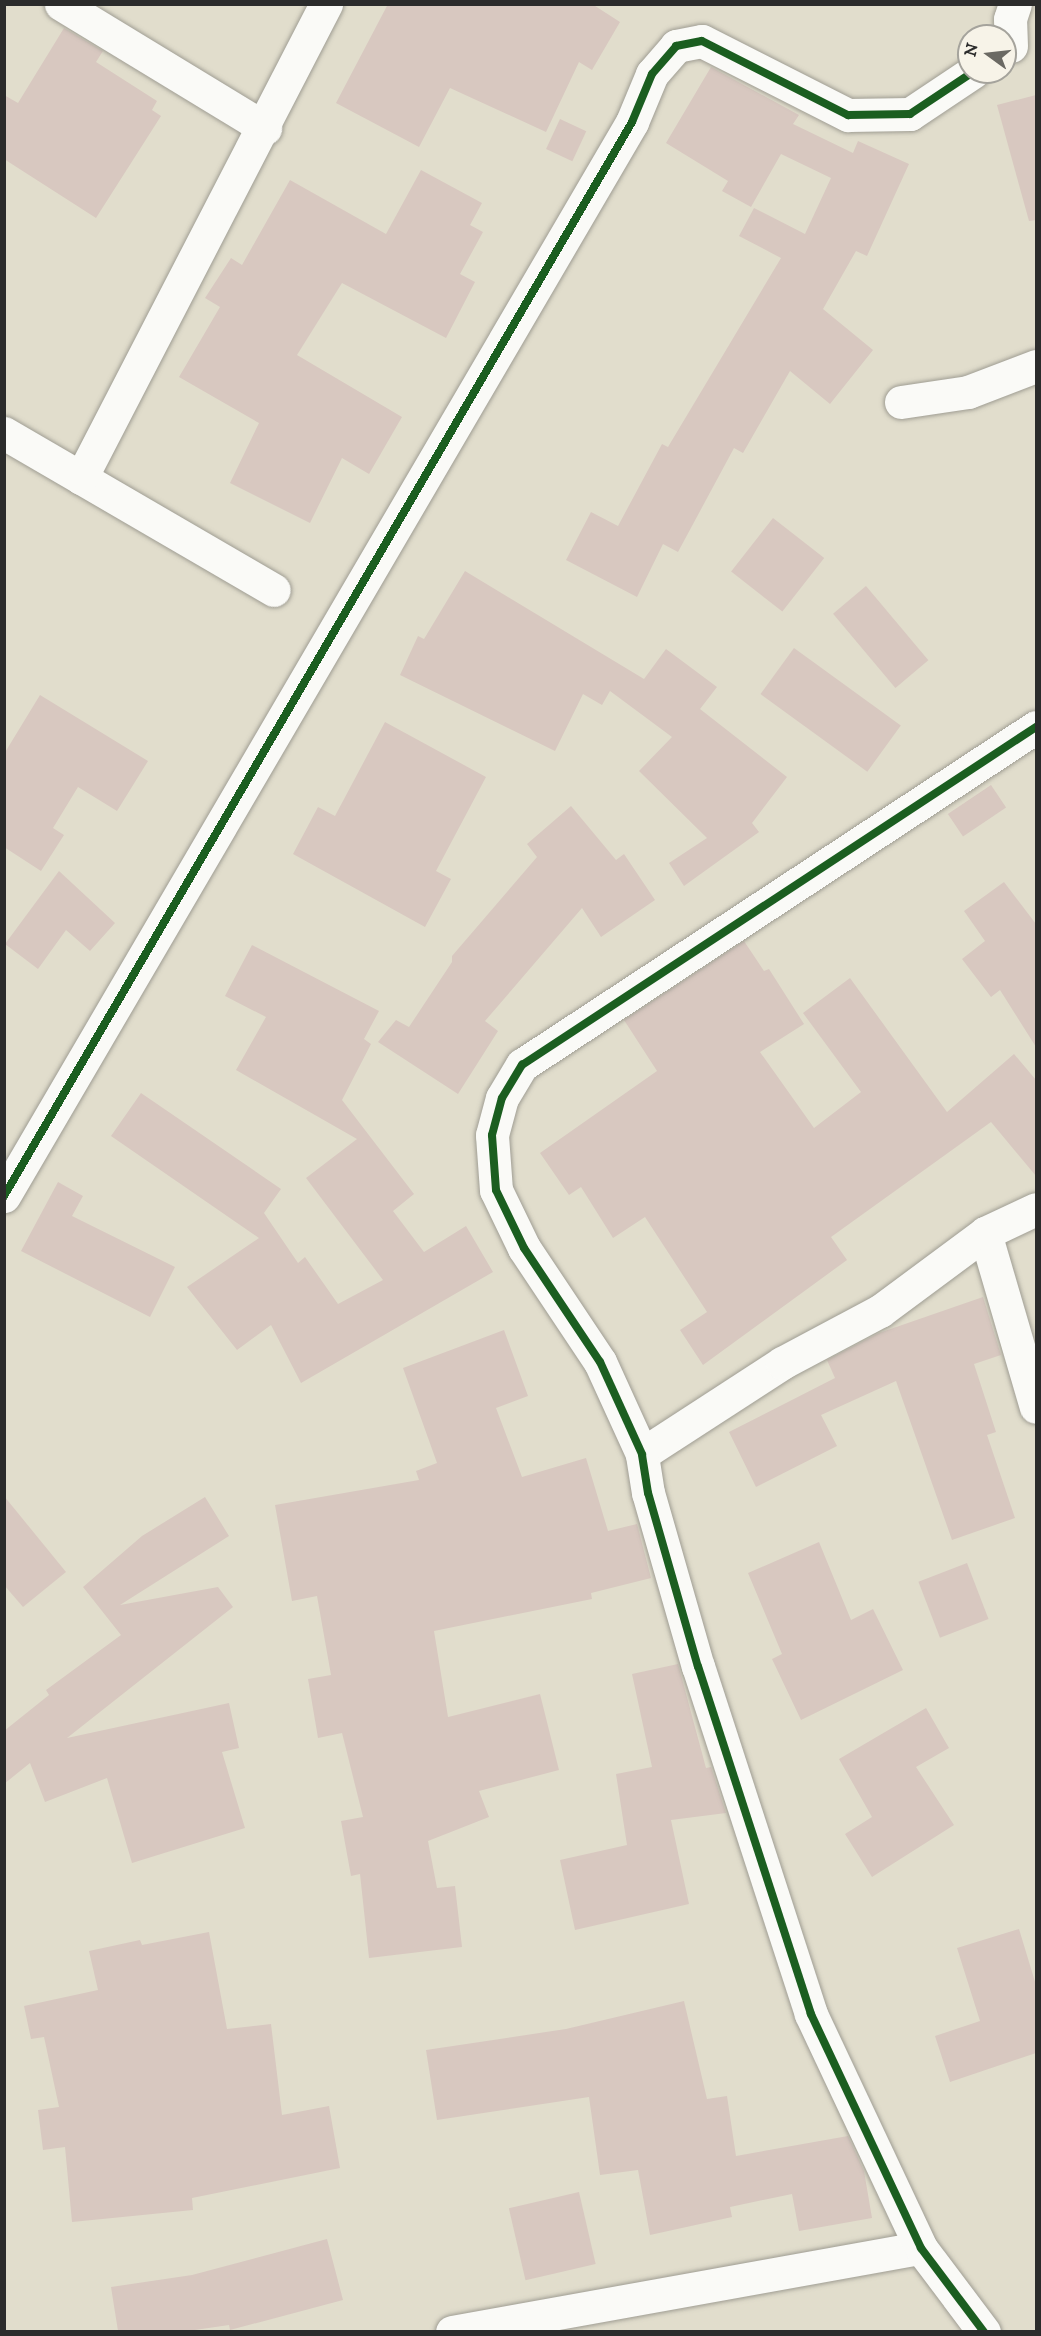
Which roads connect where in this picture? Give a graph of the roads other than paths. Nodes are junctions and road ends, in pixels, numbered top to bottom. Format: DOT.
graph roads {
  1 [pos="61,4"];
  2 [pos="326,4"];
  3 [pos="1015,4"];
  4 [pos="1018,45"];
  5 [pos="957,83"];
  6 [pos="265,128"];
  7 [pos="1036,366"];
  8 [pos="901,402"];
  9 [pos="4,433"];
  10 [pos="81,478"];
  11 [pos="274,590"];
  12 [pos="1036,727"];
  13 [pos="4,1196"];
  14 [pos="1036,1209"];
  15 [pos="986,1233"];
  16 [pos="1036,1407"];
  17 [pos="642,1454"];
  18 [pos="921,2248"];
  19 [pos="452,2331"];
  20 [pos="984,2331"];
  1 -- 6 [label="street"];
  2 -- 6 [label="street"];
  3 -- 4 [label="street"];
  5 -- 13 [label="street"];
  6 -- 10 [label="street"];
  7 -- 8 [label="street"];
  9 -- 10 [label="street"];
  10 -- 11 [label="street"];
  12 -- 17 [label="street"];
  14 -- 15 [label="street"];
  15 -- 16 [label="street"];
  15 -- 17 [label="street"];
  17 -- 18 [label="street"];
  18 -- 19 [label="street"];
  18 -- 20 [label="street"];
}
